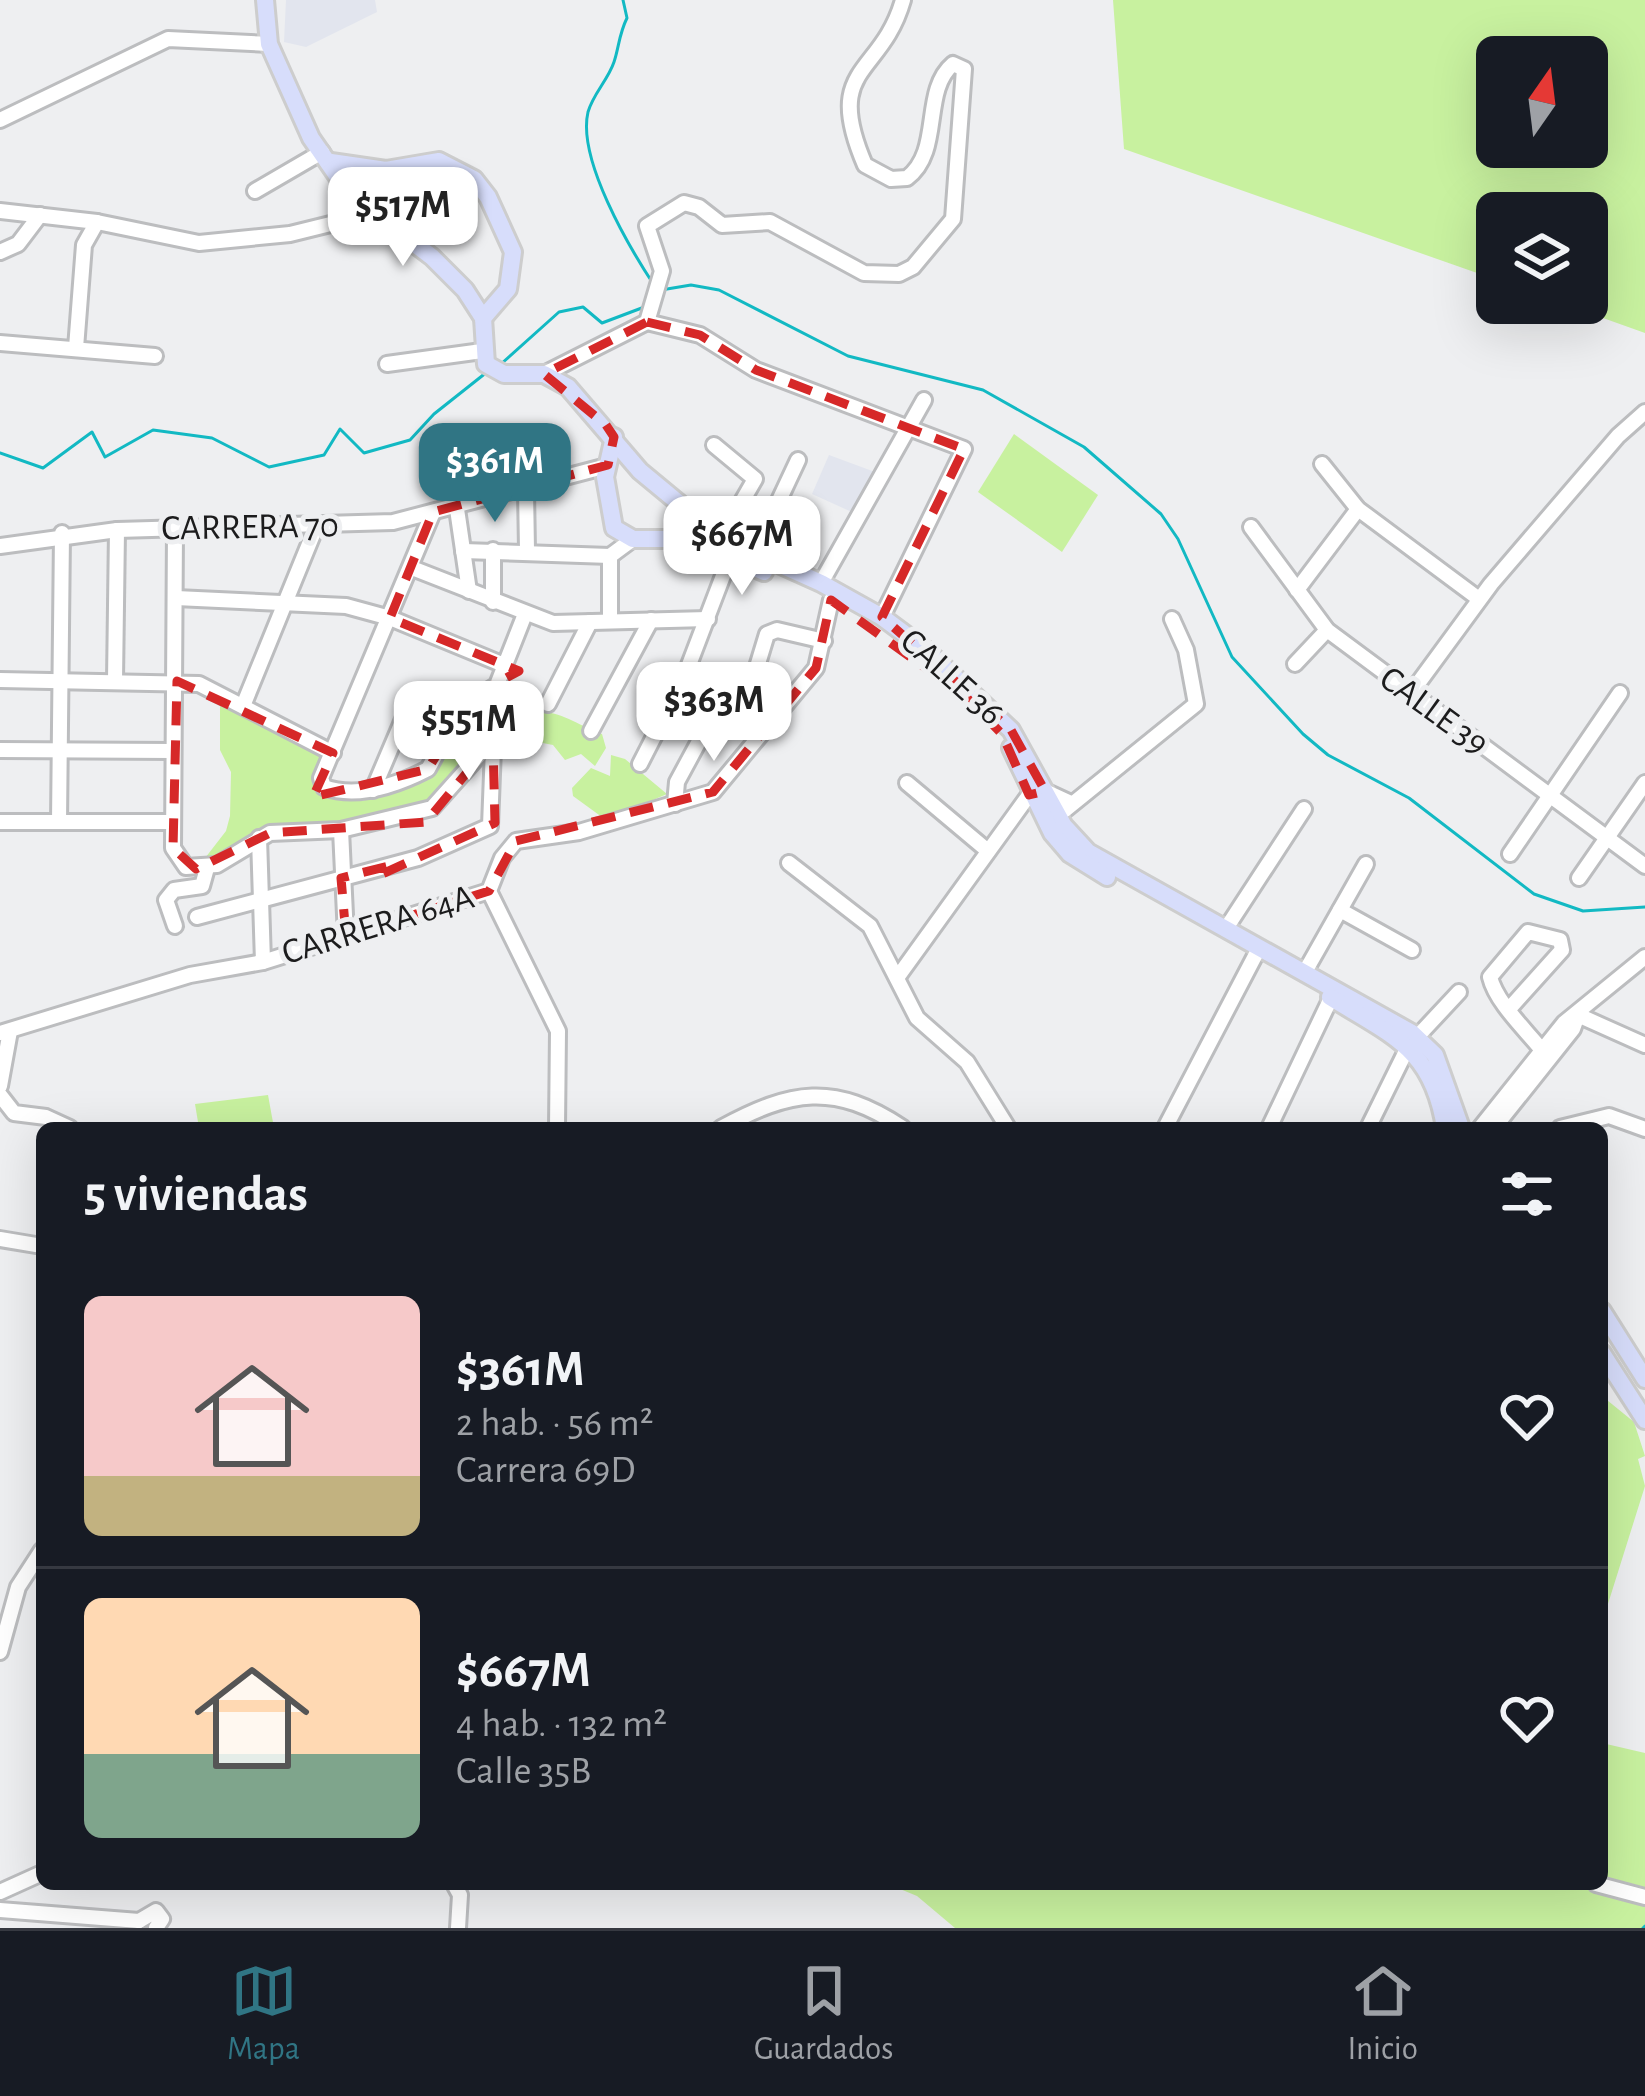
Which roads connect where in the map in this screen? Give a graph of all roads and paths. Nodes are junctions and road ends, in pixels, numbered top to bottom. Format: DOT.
graph roads {
  1 [pos="265,0"];
  2 [pos="903,0"];
  3 [pos="269,44"];
  4 [pos="0,120"];
  5 [pos="326,157"];
  6 [pos="255,191"];
  7 [pos="351,196"];
  8 [pos="0,211"];
  9 [pos="371,214"];
  10 [pos="40,215"];
  11 [pos="70,218"];
  12 [pos="97,222"];
  13 [pos="332,224"];
  14 [pos="84,245"];
  15 [pos="0,251"];
  16 [pos="483,318"];
  17 [pos="647,322"];
  18 [pos="0,343"];
  19 [pos="76,348"];
  20 [pos="155,356"];
  21 [pos="488,363"];
  22 [pos="387,364"];
  23 [pos="544,374"];
  24 [pos="924,400"];
  25 [pos="1645,412"];
  26 [pos="909,426"];
  27 [pos="614,437"];
  28 [pos="714,445"];
  29 [pos="798,460"];
  30 [pos="1322,464"];
  31 [pos="602,471"];
  32 [pos="640,471"];
  33 [pos="526,490"];
  34 [pos="457,509"];
  35 [pos="1358,509"];
  36 [pos="433,512"];
  37 [pos="701,522"];
  38 [pos="316,527"];
  39 [pos="1251,527"];
  40 [pos="117,530"];
  41 [pos="175,530"];
  42 [pos="62,533"];
  43 [pos="721,538"];
  44 [pos="633,539"];
  45 [pos="686,539"];
  46 [pos="0,546"];
  47 [pos="494,550"];
  48 [pos="527,550"];
  49 [pos="463,551"];
  50 [pos="610,556"];
  51 [pos="753,556"];
  52 [pos="729,560"];
  53 [pos="412,568"];
  54 [pos="820,583"];
  55 [pos="1297,590"];
  56 [pos="469,591"];
  57 [pos="176,598"];
  58 [pos="1479,599"];
  59 [pos="831,600"];
  60 [pos="286,601"];
  61 [pos="493,602"];
  62 [pos="525,614"];
  63 [pos="882,617"];
  64 [pos="390,618"];
  65 [pos="708,619"];
  66 [pos="1172,619"];
  67 [pos="610,620"];
  68 [pos="651,620"];
  69 [pos="590,622"];
  70 [pos="1327,630"];
  71 [pos="824,641"];
  72 [pos="1295,664"];
  73 [pos="504,665"];
  74 [pos="0,680"];
  75 [pos="60,680"];
  76 [pos="116,680"];
  77 [pos="177,681"];
  78 [pos="1411,693"];
  79 [pos="1620,693"];
  80 [pos="548,704"];
  81 [pos="242,706"];
  82 [pos="671,706"];
  83 [pos="459,711"];
  84 [pos="742,713"];
  85 [pos="706,725"];
  86 [pos="770,728"];
  87 [pos="590,731"];
  88 [pos="523,744"];
  89 [pos="493,748"];
  90 [pos="0,750"];
  91 [pos="59,750"];
  92 [pos="173,751"];
  93 [pos="333,752"];
  94 [pos="640,764"];
  95 [pos="907,783"];
  96 [pos="1645,783"];
  97 [pos="373,790"];
  98 [pos="1037,793"];
  99 [pos="1550,797"];
  100 [pos="675,804"];
  101 [pos="1304,809"];
  102 [pos="1065,810"];
  103 [pos="0,822"];
  104 [pos="59,822"];
  105 [pos="172,822"];
  106 [pos="341,830"];
  107 [pos="260,838"];
  108 [pos="1607,838"];
  109 [pos="988,851"];
  110 [pos="1510,854"];
  111 [pos="789,862"];
  112 [pos="1366,864"];
  113 [pos="1645,866"];
  114 [pos="207,868"];
  115 [pos="341,878"];
  116 [pos="1579,878"];
  117 [pos="489,891"];
  118 [pos="261,898"];
  119 [pos="1340,910"];
  120 [pos="197,917"];
  121 [pos="175,926"];
  122 [pos="1227,927"];
  123 [pos="346,936"];
  124 [pos="1412,950"];
  125 [pos="1256,954"];
  126 [pos="1643,961"];
  127 [pos="262,962"];
  128 [pos="1306,970"];
  129 [pos="897,978"];
  130 [pos="1459,992"];
  131 [pos="1330,998"];
  132 [pos="1509,1009"];
  133 [pos="1578,1015"];
  134 [pos="5,1032"];
  135 [pos="1413,1041"];
  136 [pos="1645,1045"];
  137 [pos="1541,1049"];
  138 [pos="0,1091"];
  139 [pos="57,1122"];
  140 [pos="557,1122"];
  141 [pos="732,1122"];
  142 [pos="893,1122"];
  143 [pos="1004,1122"];
  144 [pos="1168,1122"];
  145 [pos="1272,1122"];
  146 [pos="1371,1122"];
  147 [pos="1443,1122"];
  148 [pos="1459,1122"];
  149 [pos="1485,1122"];
  150 [pos="1499,1122"];
  151 [pos="1584,1122"];
  152 [pos="1645,1129"];
  153 [pos="0,1239"];
  154 [pos="36,1245"];
  155 [pos="1608,1320"];
  156 [pos="1608,1362"];
  157 [pos="1645,1379"];
  158 [pos="1645,1420"];
  159 [pos="36,1559"];
  160 [pos="0,1652"];
  161 [pos="36,1876"];
  162 [pos="1608,1887"];
  163 [pos="458,1890"];
  164 [pos="0,1892"];
  165 [pos="1645,1898"];
  166 [pos="0,1910"];
  167 [pos="147,1926"];
  168 [pos="458,1928"];
  1 -- 3 [label="main road"];
  2 -- 17 [label="street"];
  3 -- 4 [label="street"];
  3 -- 5 [label="main road"];
  5 -- 6 [label="street"];
  5 -- 7 [label="main road"];
  5 -- 16 [label="main road"];
  7 -- 9 [label="main road"];
  7 -- 13 [label="street"];
  8 -- 10 [label="street"];
  9 -- 13 [label="street"];
  9 -- 16 [label="main road"];
  10 -- 11 [label="street"];
  10 -- 15 [label="street"];
  11 -- 12 [label="street"];
  11 -- 14 [label="street"];
  12 -- 13 [label="street"];
  12 -- 14 [label="street"];
  14 -- 19 [label="street"];
  16 -- 21 [label="main road"];
  17 -- 23 [label="street"];
  17 -- 26 [label="street"];
  18 -- 19 [label="street"];
  19 -- 20 [label="street"];
  21 -- 22 [label="street"];
  21 -- 23 [label="main road"];
  23 -- 27 [label="main road, CALLE 36"];
  24 -- 26 [label="street"];
  25 -- 58 [label="street"];
  26 -- 54 [label="street"];
  26 -- 63 [label="street"];
  27 -- 31 [label="main road"];
  27 -- 32 [label="main road, CALLE 36"];
  28 -- 43 [label="street"];
  29 -- 51 [label="street"];
  30 -- 35 [label="street"];
  31 -- 32 [label="main road"];
  31 -- 33 [label="street, CARRERA 70"];
  31 -- 44 [label="main road"];
  32 -- 37 [label="main road, CALLE 36"];
  33 -- 34 [label="street, CARRERA 70"];
  33 -- 48 [label="street"];
  34 -- 36 [label="street, CARRERA 70"];
  34 -- 49 [label="street"];
  35 -- 55 [label="street"];
  35 -- 58 [label="street"];
  36 -- 38 [label="street, CARRERA 70"];
  36 -- 53 [label="street"];
  37 -- 43 [label="main road, CALLE 36"];
  37 -- 45 [label="main road"];
  38 -- 41 [label="street, CARRERA 70"];
  38 -- 60 [label="street"];
  39 -- 55 [label="street, CALLE 39"];
  40 -- 41 [label="street, CARRERA 70"];
  40 -- 42 [label="street, CARRERA 70"];
  40 -- 76 [label="street"];
  41 -- 57 [label="street"];
  42 -- 46 [label="street, CARRERA 70"];
  42 -- 75 [label="street"];
  43 -- 51 [label="main road, CALLE 36"];
  44 -- 45 [label="main road"];
  44 -- 50 [label="street"];
  45 -- 52 [label="main road, CALLE 36"];
  47 -- 48 [label="street"];
  47 -- 49 [label="street"];
  47 -- 61 [label="street"];
  48 -- 50 [label="street"];
  49 -- 56 [label="street"];
  50 -- 67 [label="street"];
  51 -- 54 [label="main road, CALLE 36"];
  52 -- 59 [label="main road, CALLE 36"];
  52 -- 65 [label="street"];
  53 -- 56 [label="street"];
  53 -- 64 [label="street"];
  54 -- 63 [label="main road, CALLE 36"];
  55 -- 70 [label="street, CALLE 39"];
  56 -- 61 [label="street"];
  57 -- 60 [label="street"];
  57 -- 77 [label="street"];
  58 -- 78 [label="street"];
  59 -- 71 [label="street, CARRERA 64A"];
  59 -- 98 [label="main road, CALLE 36"];
  60 -- 64 [label="street"];
  60 -- 81 [label="street"];
  61 -- 62 [label="street"];
  62 -- 69 [label="street"];
  62 -- 73 [label="street"];
  63 -- 98 [label="main road, CALLE 36"];
  64 -- 73 [label="street"];
  64 -- 93 [label="street"];
  65 -- 68 [label="street"];
  65 -- 82 [label="street"];
  66 -- 102 [label="street"];
  67 -- 68 [label="street"];
  67 -- 69 [label="street"];
  68 -- 87 [label="street"];
  69 -- 80 [label="street"];
  70 -- 72 [label="street"];
  70 -- 78 [label="street, CALLE 39"];
  71 -- 84 [label="street"];
  71 -- 86 [label="street, CARRERA 64A"];
  73 -- 83 [label="street"];
  74 -- 75 [label="street"];
  75 -- 76 [label="street"];
  75 -- 91 [label="street"];
  76 -- 77 [label="street"];
  77 -- 81 [label="street"];
  77 -- 92 [label="street"];
  78 -- 99 [label="street, CALLE 39"];
  79 -- 99 [label="street"];
  81 -- 93 [label="street"];
  82 -- 85 [label="street"];
  82 -- 94 [label="street"];
  83 -- 97 [label="street"];
  83 -- 97 [label="street"];
  84 -- 85 [label="street"];
  84 -- 86 [label="street"];
  85 -- 100 [label="street"];
  86 -- 100 [label="street, CARRERA 64A"];
  88 -- 89 [label="street"];
  89 -- 106 [label="street"];
  89 -- 115 [label="street"];
  90 -- 91 [label="street"];
  91 -- 92 [label="street"];
  91 -- 104 [label="street"];
  92 -- 105 [label="street"];
  93 -- 97 [label="street"];
  95 -- 109 [label="street"];
  96 -- 108 [label="street"];
  98 -- 102 [label="main road, CALLE 36"];
  98 -- 109 [label="street"];
  98 -- 125 [label="main road, CALLE 36"];
  99 -- 108 [label="street, CALLE 39"];
  99 -- 110 [label="street"];
  100 -- 117 [label="street, CARRERA 64A"];
  101 -- 122 [label="street"];
  102 -- 122 [label="main road, CALLE 36"];
  103 -- 104 [label="street"];
  104 -- 105 [label="street"];
  105 -- 114 [label="street"];
  106 -- 107 [label="street"];
  106 -- 115 [label="street"];
  107 -- 114 [label="street"];
  107 -- 118 [label="street"];
  108 -- 113 [label="street, CALLE 39"];
  108 -- 116 [label="street"];
  109 -- 129 [label="street"];
  111 -- 129 [label="street"];
  112 -- 119 [label="street"];
  114 -- 121 [label="street"];
  115 -- 118 [label="street"];
  115 -- 123 [label="street"];
  117 -- 123 [label="street, CARRERA 64A"];
  117 -- 140 [label="street"];
  118 -- 120 [label="street"];
  118 -- 127 [label="street"];
  119 -- 124 [label="street"];
  119 -- 128 [label="street"];
  122 -- 128 [label="main road, CALLE 36"];
  123 -- 127 [label="street, CARRERA 64A"];
  125 -- 131 [label="main road, CALLE 36"];
  125 -- 144 [label="street"];
  126 -- 133 [label="street"];
  127 -- 134 [label="street, CARRERA 64A"];
  128 -- 135 [label="main road, CALLE 36"];
  129 -- 143 [label="street"];
  130 -- 135 [label="street"];
  131 -- 135 [label="main road, CALLE 36"];
  131 -- 145 [label="street"];
  132 -- 132 [label="street"];
  132 -- 137 [label="street"];
  133 -- 136 [label="street"];
  133 -- 137 [label="street"];
  133 -- 150 [label="street"];
  134 -- 138 [label="street"];
  135 -- 146 [label="street"];
  135 -- 147 [label="main road"];
  135 -- 148 [label="main road, CALLE 36"];
  137 -- 149 [label="street"];
  138 -- 139 [label="street"];
  141 -- 142 [label="street"];
  151 -- 152 [label="street"];
  153 -- 154 [label="street"];
  155 -- 157 [label="main road"];
  156 -- 158 [label="main road"];
  159 -- 160 [label="street"];
  161 -- 164 [label="street"];
  162 -- 165 [label="street"];
  163 -- 168 [label="street"];
  166 -- 167 [label="street"];
}
